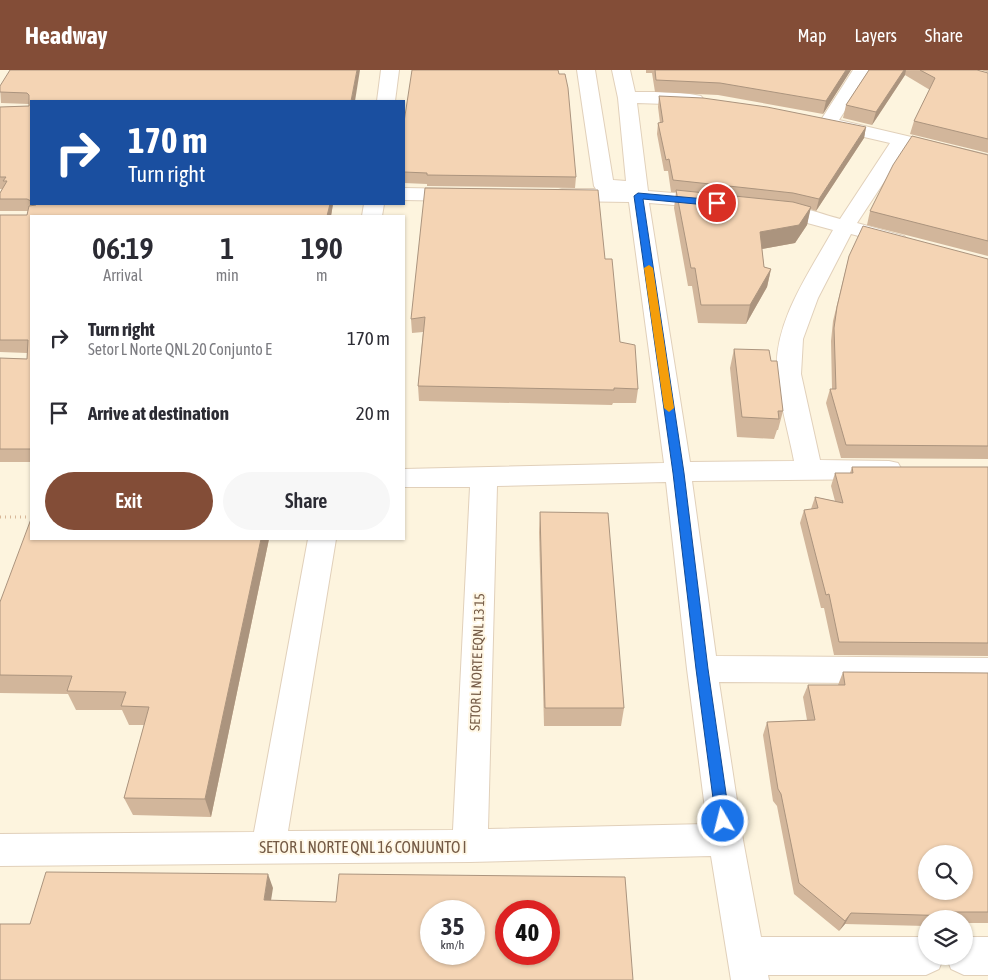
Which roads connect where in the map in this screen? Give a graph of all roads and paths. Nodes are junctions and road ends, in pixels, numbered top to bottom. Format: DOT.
graph roads {
  1 [pos="390,70"];
  2 [pos="586,70"];
  3 [pos="621,70"];
  4 [pos="862,70"];
  5 [pos="627,98"];
  6 [pos="386,100"];
  7 [pos="715,103"];
  8 [pos="809,119"];
  9 [pos="828,123"];
  10 [pos="902,140"];
  11 [pos="988,161"];
  12 [pos="637,191"];
  13 [pos="405,194"];
  14 [pos="482,195"];
  15 [pos="540,195"];
  16 [pos="726,204"];
  17 [pos="754,207"];
  18 [pos="845,226"];
  19 [pos="912,244"];
  20 [pos="809,469"];
  21 [pos="908,470"];
  22 [pos="678,473"];
  23 [pos="484,477"];
  24 [pos="405,478"];
  25 [pos="0,517"];
  26 [pos="30,517"];
  27 [pos="322,540"];
  28 [pos="702,669"];
  29 [pos="988,670"];
  30 [pos="726,840"];
  31 [pos="470,846"];
  32 [pos="268,847"];
  33 [pos="0,850"];
  34 [pos="973,956"];
  35 [pos="988,956"];
  36 [pos="918,957"];
  37 [pos="748,968"];
  1 -- 6 [label="street"];
  2 -- 12 [label="street"];
  3 -- 5 [label="street"];
  4 -- 9 [label="street"];
  5 -- 7 [label="street"];
  5 -- 12 [label="street"];
  8 -- 9 [label="street"];
  9 -- 10 [label="street"];
  10 -- 11 [label="street"];
  10 -- 18 [label="street"];
  12 -- 15 [label="street"];
  12 -- 16 [label="street"];
  12 -- 22 [label="street"];
  13 -- 14 [label="street"];
  17 -- 18 [label="street"];
  18 -- 19 [label="street"];
  18 -- 20 [label="street"];
  20 -- 21 [label="street"];
  20 -- 22 [label="street"];
  22 -- 23 [label="street"];
  22 -- 28 [label="street"];
  23 -- 24 [label="street"];
  23 -- 31 [label="street, SETOR L NORTE EQNL 13 15"];
  25 -- 26 [label="path"];
  27 -- 32 [label="street"];
  28 -- 29 [label="street"];
  28 -- 30 [label="street"];
  30 -- 31 [label="street, SETOR L NORTE QNL 16 CONJUNTO I"];
  30 -- 37 [label="street"];
  31 -- 32 [label="street, SETOR L NORTE QNL 16 CONJUNTO I"];
  32 -- 33 [label="street, SETOR L NORTE QNL 16 CONJUNTO I"];
  34 -- 35 [label="street"];
  36 -- 37 [label="street"];
}
